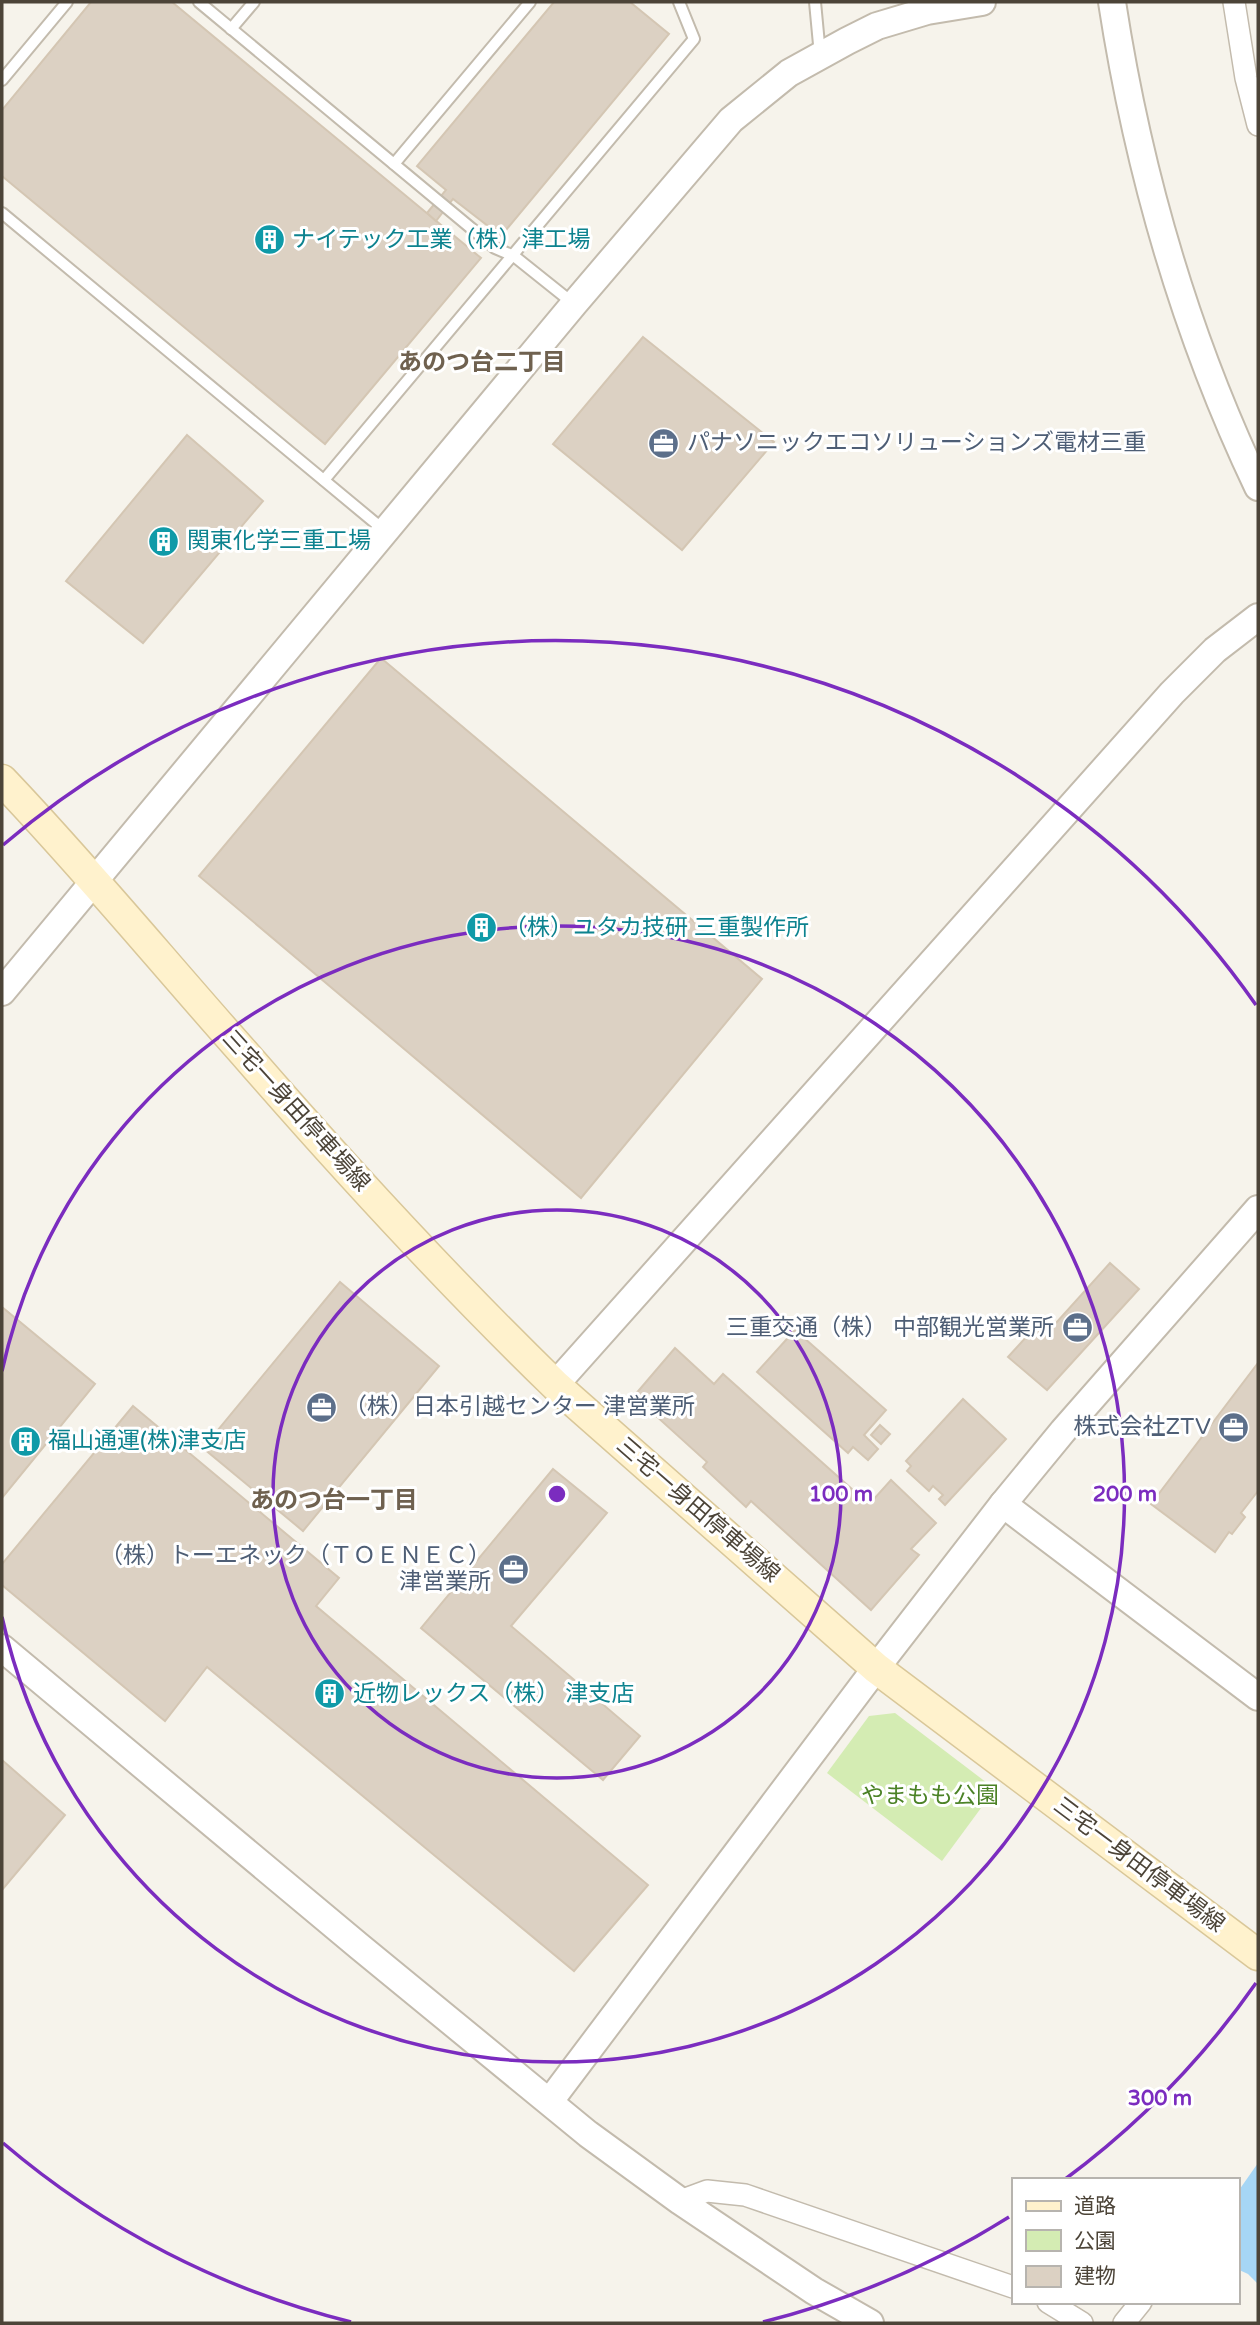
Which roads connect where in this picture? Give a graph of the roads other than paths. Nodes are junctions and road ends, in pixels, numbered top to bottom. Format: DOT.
graph roads {
  1 [pos="67,2"];
  2 [pos="199,2"];
  3 [pos="254,2"];
  4 [pos="530,2"];
  5 [pos="679,2"];
  6 [pos="815,2"];
  7 [pos="982,2"];
  8 [pos="1112,2"];
  9 [pos="1234,2"];
  10 [pos="231,29"];
  11 [pos="820,55"];
  12 [pos="2,80"];
  13 [pos="1258,125"];
  14 [pos="394,164"];
  15 [pos="2,213"];
  16 [pos="513,256"];
  17 [pos="574,304"];
  18 [pos="324,480"];
  19 [pos="1258,487"];
  20 [pos="385,531"];
  21 [pos="1258,617"];
  22 [pos="2,780"];
  23 [pos="95,881"];
  24 [pos="2,992"];
  25 [pos="1253,1224"];
  26 [pos="555,1385"];
  27 [pos="1003,1504"];
  28 [pos="2,1648"];
  29 [pos="876,1668"];
  30 [pos="1258,1697"];
  31 [pos="1258,1955"];
  32 [pos="550,2101"];
  33 [pos="680,2202"];
  34 [pos="1012,2287"];
  35 [pos="1051,2304"];
  36 [pos="1139,2304"];
  37 [pos="870,2323"];
  38 [pos="1082,2323"];
  39 [pos="1124,2323"];
  1 -- 12 [label="lane"];
  2 -- 10 [label="lane"];
  3 -- 10 [label="lane"];
  4 -- 14 [label="lane"];
  5 -- 16 [label="lane"];
  6 -- 11 [label="lane"];
  7 -- 11 [label="street"];
  8 -- 19 [label="street"];
  9 -- 13 [label="street"];
  10 -- 14 [label="lane"];
  11 -- 17 [label="street"];
  14 -- 16 [label="lane"];
  15 -- 18 [label="lane"];
  16 -- 17 [label="lane"];
  16 -- 18 [label="lane"];
  17 -- 20 [label="street"];
  18 -- 20 [label="lane"];
  20 -- 23 [label="street"];
  21 -- 26 [label="street"];
  22 -- 23 [label="main road, 三宅一身田停車場線"];
  23 -- 24 [label="street"];
  23 -- 26 [label="main road, 三宅一身田停車場線"];
  25 -- 27 [label="street"];
  26 -- 29 [label="main road, 三宅一身田停車場線"];
  27 -- 29 [label="street"];
  27 -- 30 [label="street"];
  28 -- 32 [label="street"];
  29 -- 31 [label="main road, 三宅一身田停車場線"];
  29 -- 32 [label="street"];
  32 -- 33 [label="street"];
  33 -- 34 [label="street"];
  33 -- 37 [label="street"];
  35 -- 38 [label="street"];
  36 -- 39 [label="street"];
}
